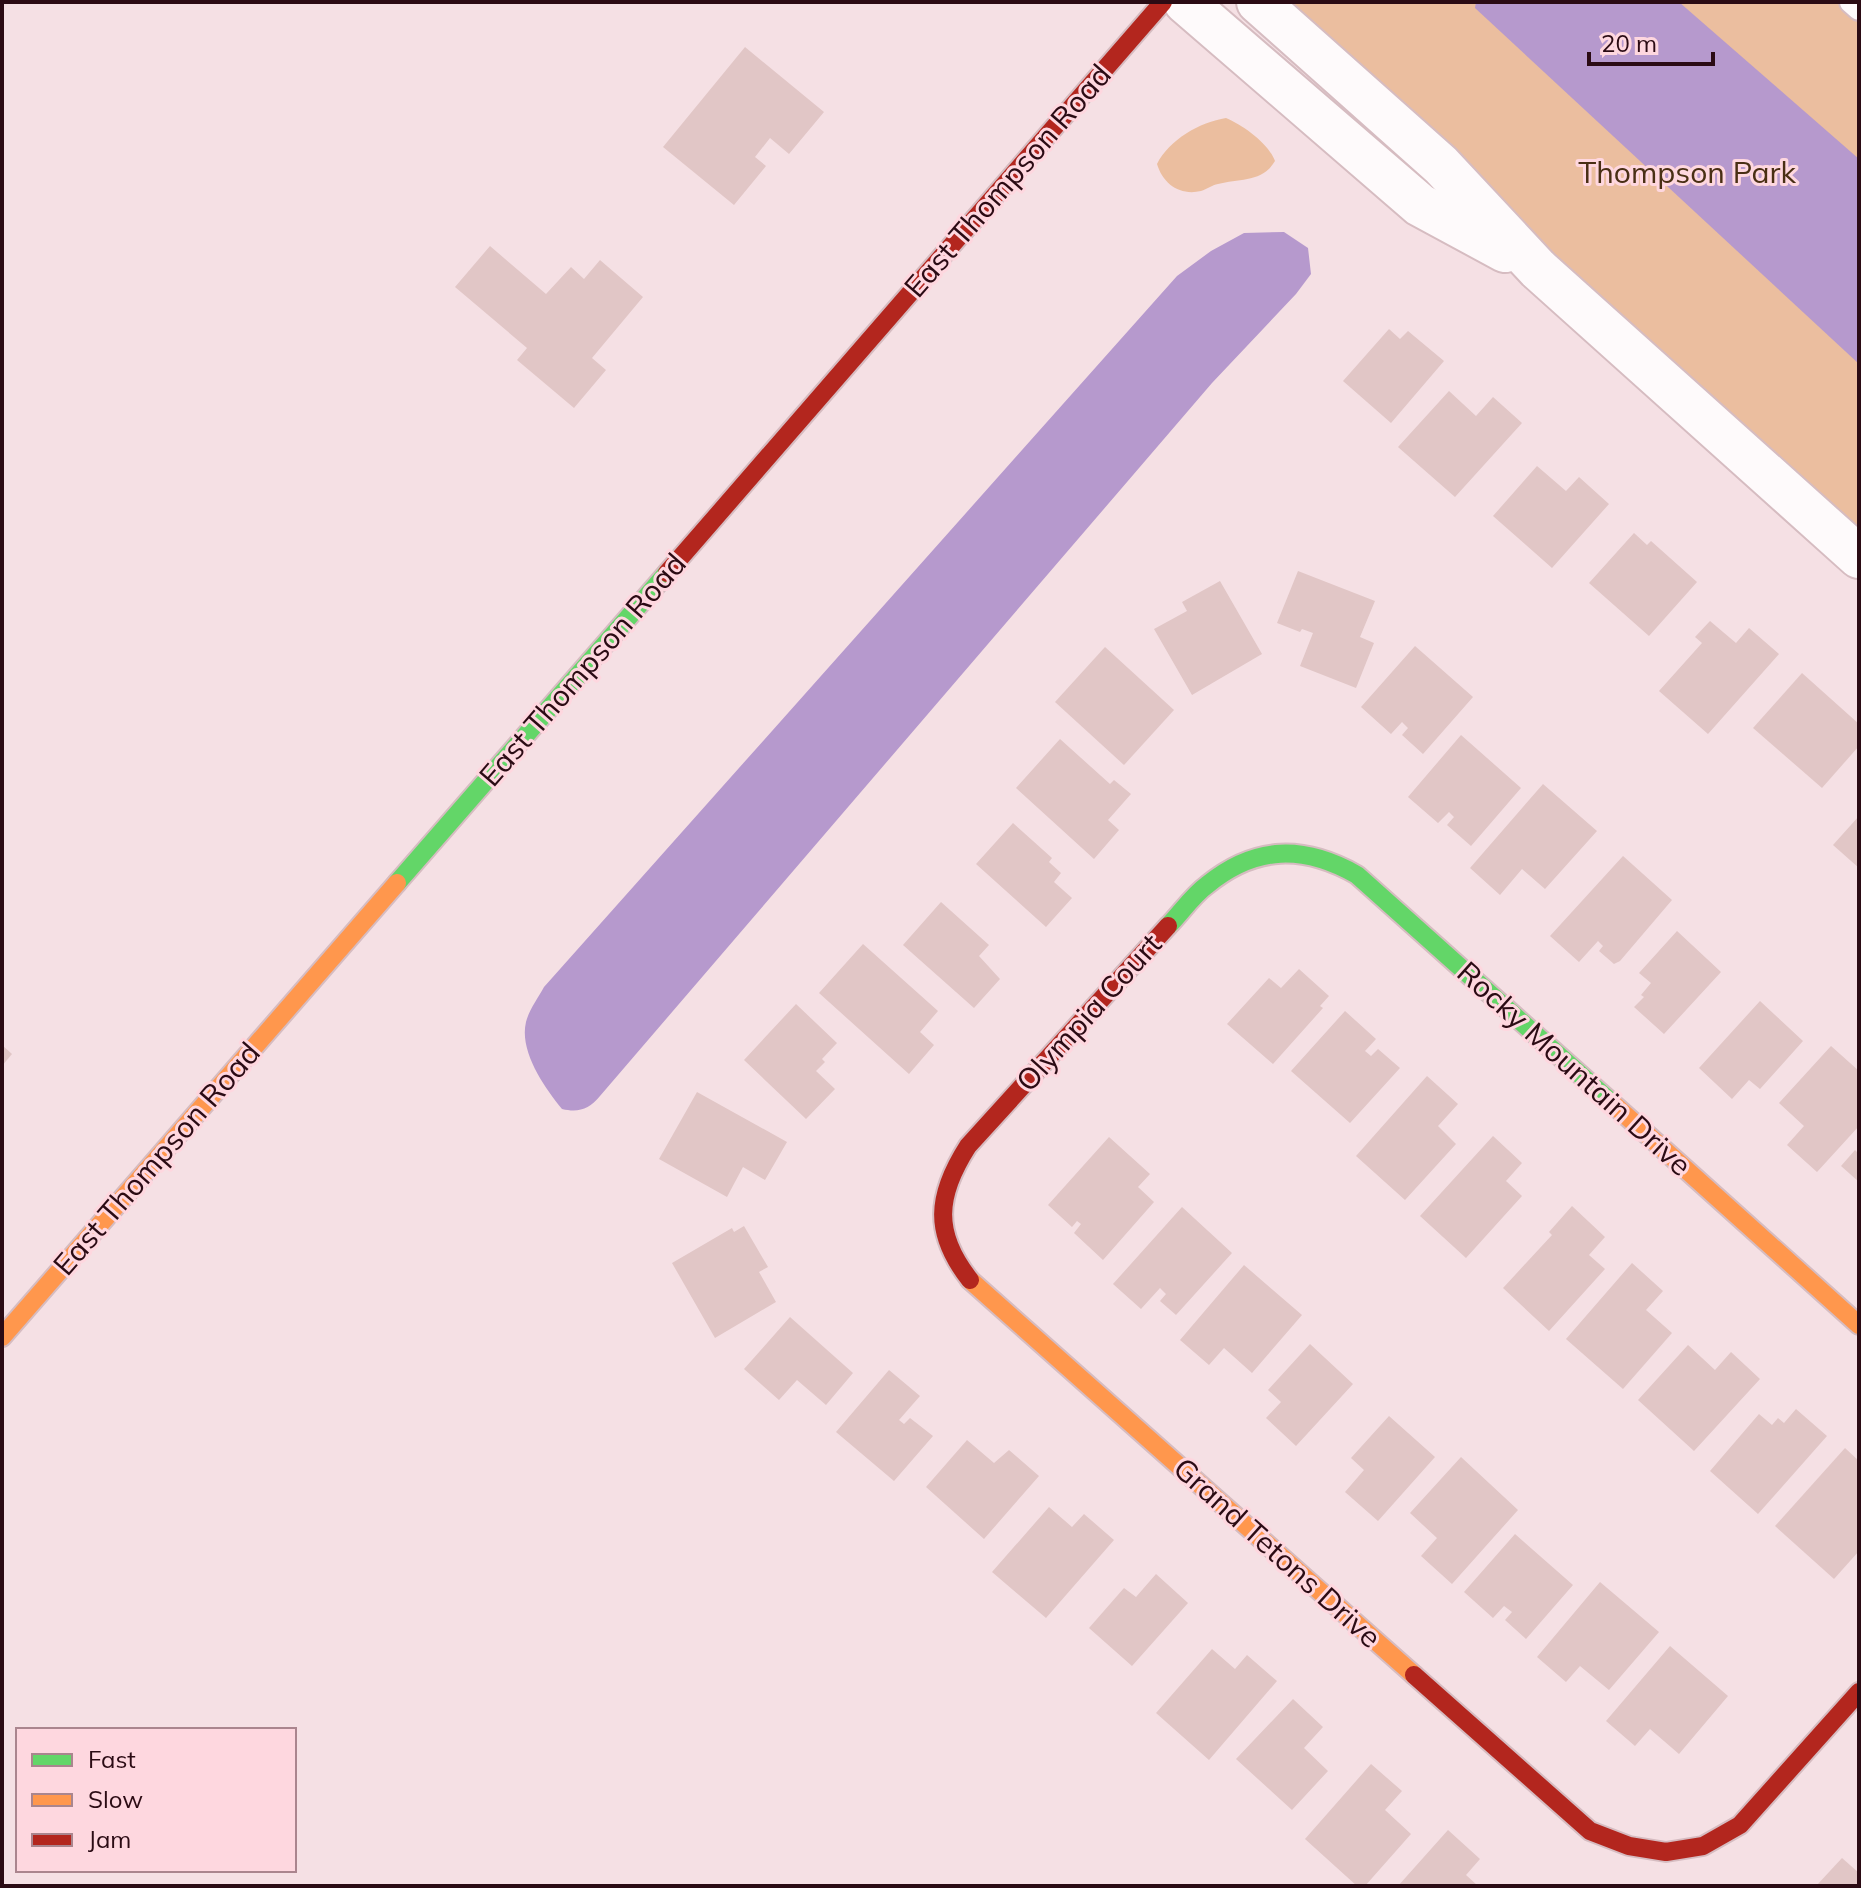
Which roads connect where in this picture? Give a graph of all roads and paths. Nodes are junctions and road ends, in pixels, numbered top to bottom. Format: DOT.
graph roads {
  1 [pos="1163,2"];
  2 [pos="1185,2"];
  3 [pos="1258,2"];
  4 [pos="1851,2"];
  5 [pos="1859,9"];
  6 [pos="1538,269"];
  7 [pos="1859,557"];
  8 [pos="1272,853"];
  9 [pos="942,1207"];
  10 [pos="1859,1325"];
  11 [pos="2,1337"];
  12 [pos="1859,1692"];
  1 -- 11 [label="street, East Thompson Road"];
  2 -- 6 [label="street"];
  3 -- 6 [label="street"];
  4 -- 5 [label="lane"];
  6 -- 7 [label="street"];
  8 -- 9 [label="street, Olympia Court"];
  8 -- 10 [label="street, Rocky Mountain Drive"];
  9 -- 12 [label="street, Grand Tetons Drive"];
}
